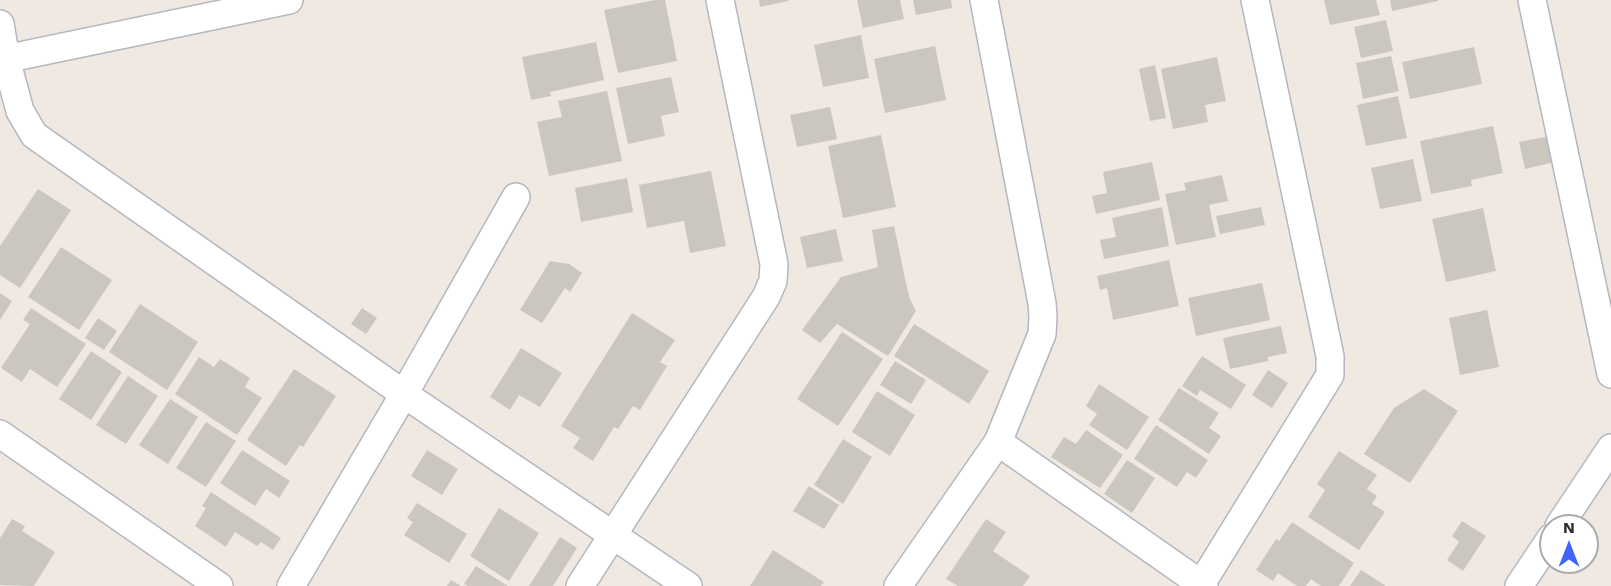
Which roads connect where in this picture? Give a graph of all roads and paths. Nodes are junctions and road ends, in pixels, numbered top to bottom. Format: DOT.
graph roads {
  1 [pos="289,0"];
  2 [pos="720,0"];
  3 [pos="984,0"];
  4 [pos="1255,0"];
  5 [pos="1532,0"];
  6 [pos="0,24"];
  7 [pos="3,60"];
  8 [pos="516,197"];
  9 [pos="1611,374"];
  10 [pos="404,394"];
  11 [pos="0,435"];
  12 [pos="998,442"];
  13 [pos="1611,448"];
  14 [pos="1567,514"];
  15 [pos="613,535"];
  16 [pos="1539,556"];
  17 [pos="1201,585"];
  18 [pos="219,586"];
  19 [pos="291,586"];
  20 [pos="580,586"];
  21 [pos="688,586"];
  22 [pos="898,586"];
  23 [pos="1519,586"];
  1 -- 7 [label="street"];
  2 -- 15 [label="street"];
  3 -- 12 [label="street"];
  4 -- 17 [label="street"];
  5 -- 9 [label="street"];
  6 -- 7 [label="street"];
  7 -- 10 [label="street"];
  8 -- 10 [label="street"];
  10 -- 15 [label="street"];
  10 -- 19 [label="street"];
  11 -- 18 [label="street"];
  12 -- 17 [label="street"];
  12 -- 22 [label="street"];
  13 -- 14 [label="street"];
  15 -- 20 [label="street"];
  15 -- 21 [label="street"];
  16 -- 23 [label="street"];
}
